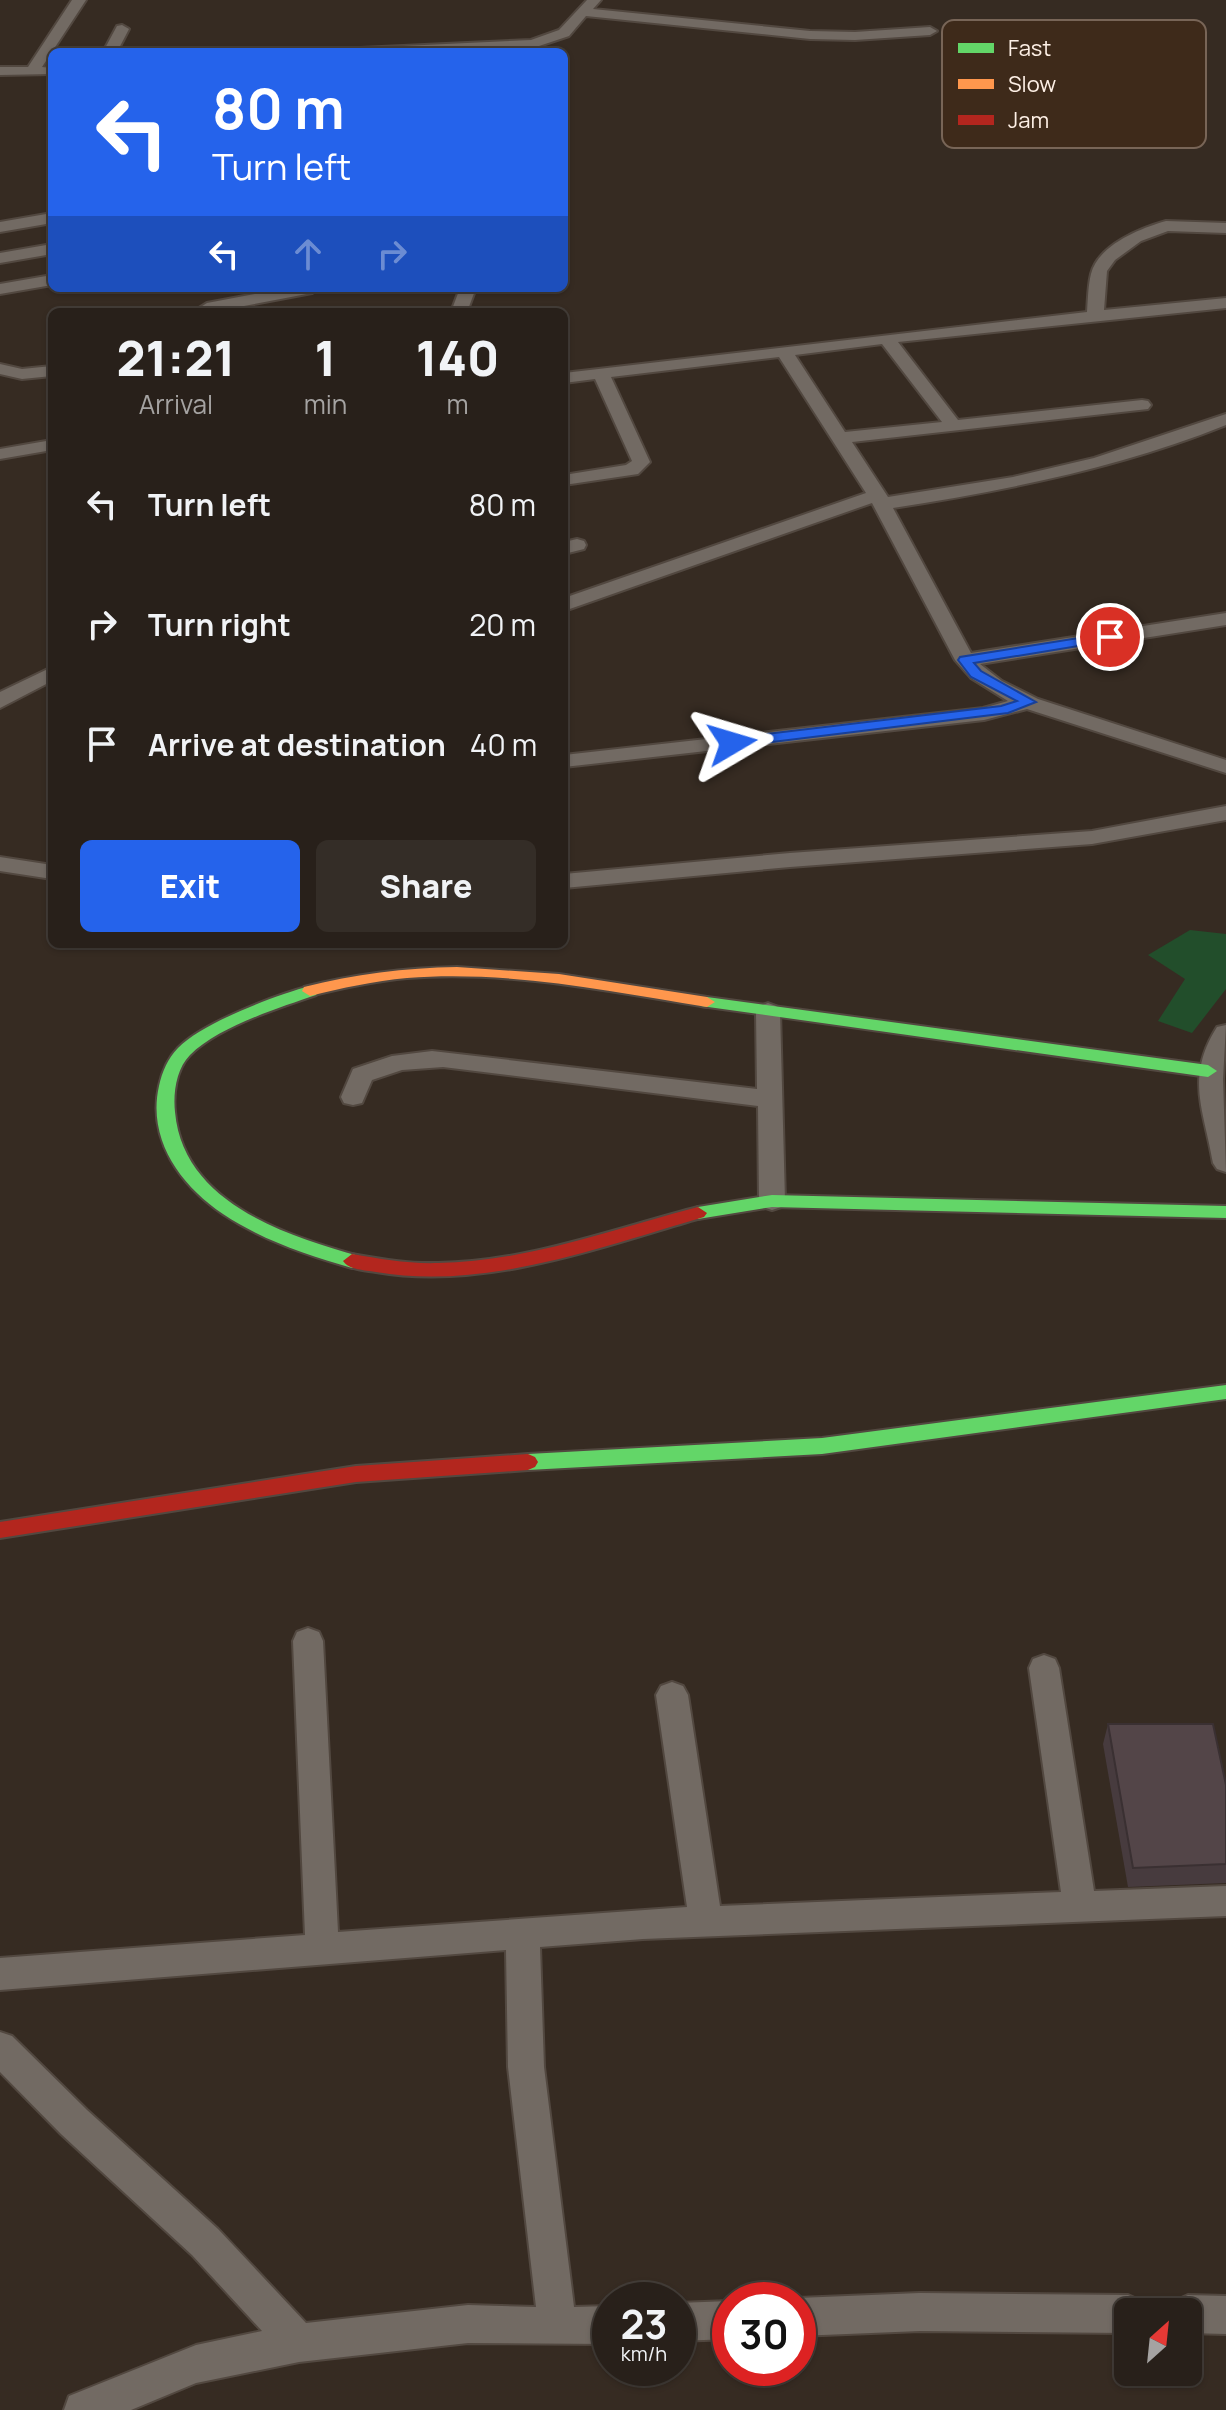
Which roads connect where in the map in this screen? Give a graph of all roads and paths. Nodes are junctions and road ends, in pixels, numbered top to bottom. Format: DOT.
graph roads {
  1 [pos="79,0"];
  2 [pos="594,0"];
  3 [pos="584,12"];
  4 [pos="122,29"];
  5 [pos="930,31"];
  6 [pos="112,48"];
  7 [pos="410,48"];
  8 [pos="475,48"];
  9 [pos="529,48"];
  10 [pos="0,71"];
  11 [pos="32,71"];
  12 [pos="48,72"];
  13 [pos="48,219"];
  14 [pos="0,227"];
  15 [pos="1226,228"];
  16 [pos="48,250"];
  17 [pos="0,258"];
  18 [pos="48,281"];
  19 [pos="0,289"];
  20 [pos="1226,290"];
  21 [pos="291,292"];
  22 [pos="1226,303"];
  23 [pos="1172,307"];
  24 [pos="207,308"];
  25 [pos="1095,314"];
  26 [pos="887,339"];
  27 [pos="784,351"];
  28 [pos="0,369"];
  29 [pos="48,371"];
  30 [pos="601,373"];
  31 [pos="568,377"];
  32 [pos="1142,405"];
  33 [pos="1226,419"];
  34 [pos="954,426"];
  35 [pos="842,438"];
  36 [pos="48,446"];
  37 [pos="0,454"];
  38 [pos="568,479"];
  39 [pos="879,500"];
  40 [pos="568,604"];
  41 [pos="1226,619"];
  42 [pos="965,660"];
  43 [pos="48,675"];
  44 [pos="0,702"];
  45 [pos="1029,702"];
  46 [pos="568,761"];
  47 [pos="1220,762"];
  48 [pos="1226,813"];
  49 [pos="0,864"];
  50 [pos="48,871"];
  51 [pos="568,881"];
  52 [pos="768,1011"];
  53 [pos="1226,1033"];
  54 [pos="1208,1071"];
  55 [pos="353,1097"];
  56 [pos="770,1099"];
  57 [pos="1226,1163"];
  58 [pos="772,1201"];
  59 [pos="1226,1212"];
  60 [pos="1226,1392"];
  61 [pos="0,1530"];
  62 [pos="308,1641"];
  63 [pos="1044,1668"];
  64 [pos="672,1695"];
  65 [pos="1226,1901"];
  66 [pos="1080,1907"];
  67 [pos="706,1922"];
  68 [pos="523,1933"];
  69 [pos="322,1947"];
  70 [pos="0,1974"];
  71 [pos="0,2048"];
  72 [pos="1114,2314"];
  73 [pos="1202,2314"];
  74 [pos="1226,2315"];
  75 [pos="816,2316"];
  76 [pos="592,2326"];
  77 [pos="557,2327"];
  78 [pos="299,2343"];
  79 [pos="83,2410"];
  1 -- 11 [label="street"];
  2 -- 3 [label="street"];
  3 -- 5 [label="street"];
  3 -- 9 [label="street"];
  4 -- 6 [label="street"];
  7 -- 8 [label="street"];
  10 -- 11 [label="street"];
  11 -- 12 [label="street"];
  13 -- 14 [label="street"];
  15 -- 25 [label="street"];
  16 -- 17 [label="street"];
  18 -- 19 [label="street"];
  20 -- 23 [label="street"];
  21 -- 24 [label="street"];
  22 -- 23 [label="street"];
  23 -- 25 [label="street"];
  25 -- 26 [label="street"];
  26 -- 27 [label="street"];
  26 -- 34 [label="street"];
  27 -- 30 [label="street"];
  27 -- 35 [label="street"];
  28 -- 29 [label="street"];
  30 -- 31 [label="street"];
  30 -- 38 [label="street"];
  32 -- 34 [label="street"];
  33 -- 39 [label="street"];
  34 -- 35 [label="street"];
  35 -- 39 [label="street"];
  36 -- 37 [label="street"];
  39 -- 40 [label="street"];
  39 -- 42 [label="street"];
  41 -- 42 [label="street"];
  42 -- 45 [label="street"];
  43 -- 44 [label="street"];
  45 -- 46 [label="street"];
  45 -- 47 [label="street"];
  48 -- 51 [label="street"];
  49 -- 50 [label="street"];
  52 -- 54 [label="street"];
  52 -- 56 [label="street"];
  52 -- 58 [label="street"];
  53 -- 54 [label="street"];
  54 -- 57 [label="street"];
  55 -- 56 [label="street"];
  56 -- 58 [label="street"];
  58 -- 59 [label="street"];
  60 -- 61 [label="street"];
  62 -- 69 [label="street"];
  63 -- 66 [label="street"];
  64 -- 67 [label="street"];
  65 -- 66 [label="street"];
  66 -- 67 [label="street"];
  67 -- 68 [label="street"];
  68 -- 69 [label="street"];
  68 -- 77 [label="street"];
  69 -- 70 [label="street"];
  71 -- 78 [label="street"];
  72 -- 75 [label="street"];
  73 -- 74 [label="street"];
  76 -- 77 [label="street"];
  77 -- 78 [label="street"];
  78 -- 79 [label="street"];
}
